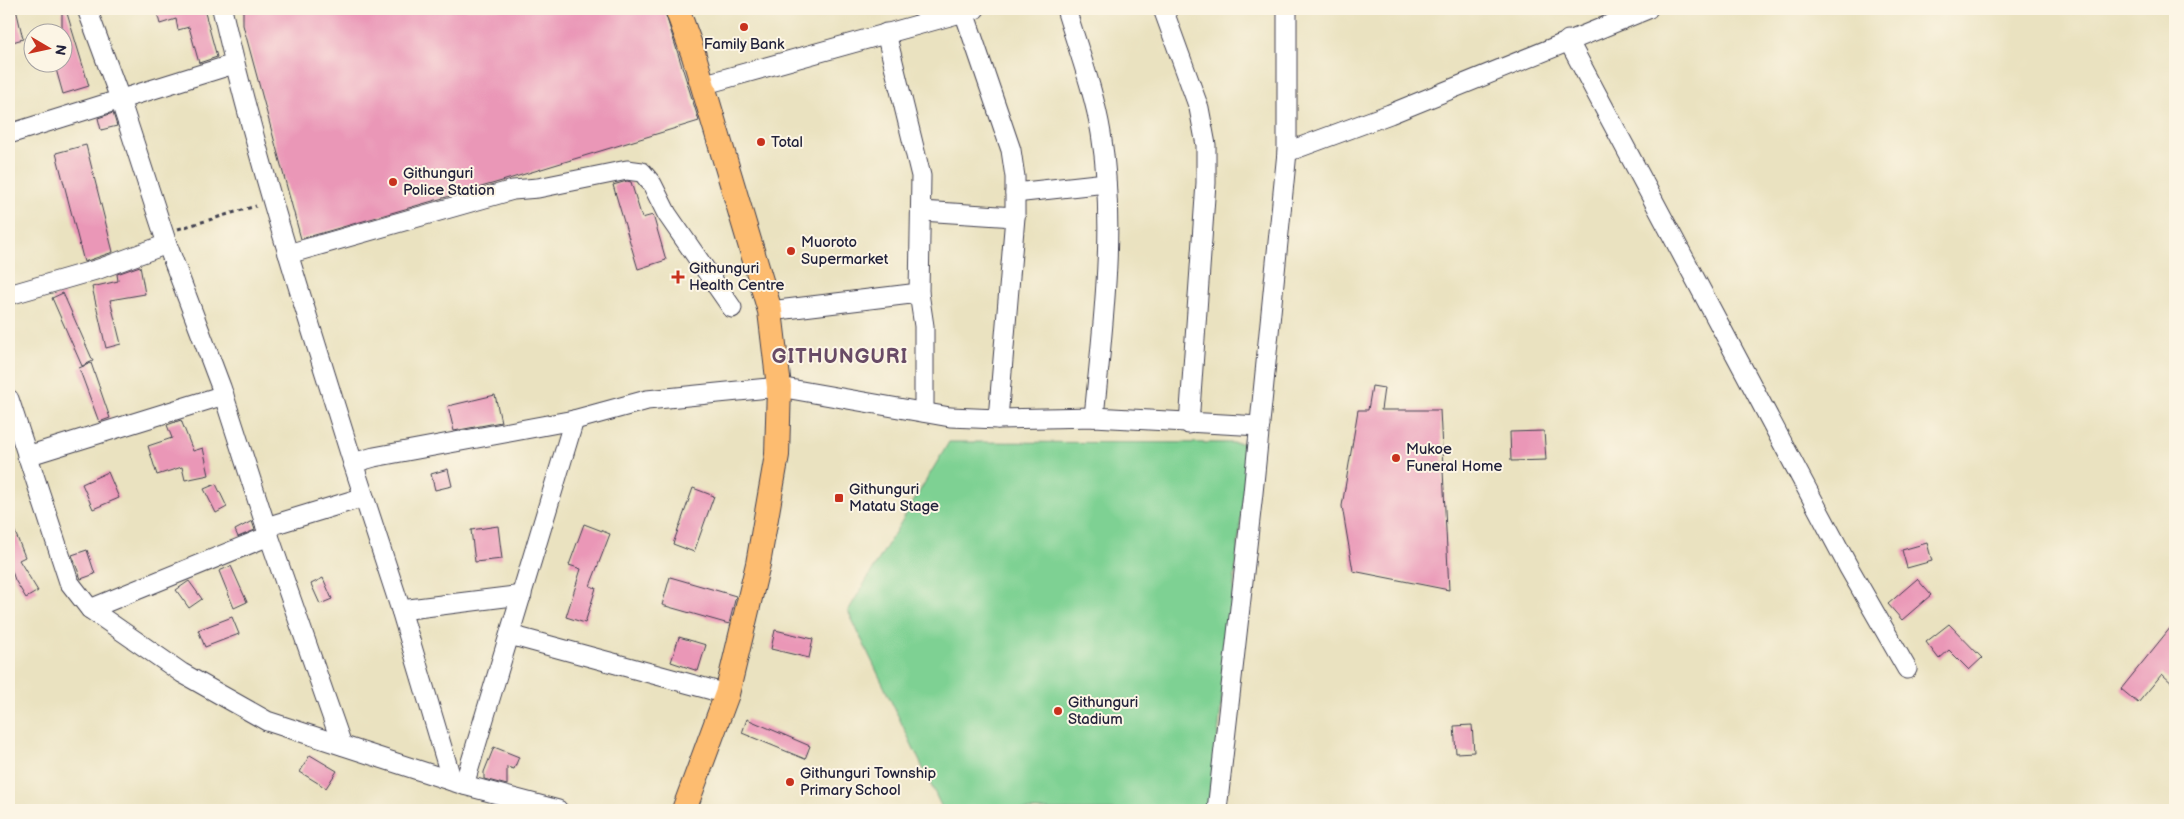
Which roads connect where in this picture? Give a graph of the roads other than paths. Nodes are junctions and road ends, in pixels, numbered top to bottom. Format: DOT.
graph roads {
  1 [pos="87,9"];
  2 [pos="222,9"];
  3 [pos="677,9"];
  4 [pos="1066,9"];
  5 [pos="1163,9"];
  6 [pos="1287,9"];
  7 [pos="1648,9"];
  8 [pos="969,10"];
  9 [pos="886,33"];
  10 [pos="1568,40"];
  11 [pos="234,64"];
  12 [pos="702,86"];
  13 [pos="120,99"];
  14 [pos="9,134"];
  15 [pos="1287,152"];
  16 [pos="1106,183"];
  17 [pos="1015,193"];
  18 [pos="921,211"];
  19 [pos="1015,217"];
  20 [pos="165,239"];
  21 [pos="288,254"];
  22 [pos="919,293"];
  23 [pos="9,295"];
  24 [pos="732,308"];
  25 [pos="770,311"];
  26 [pos="778,388"];
  27 [pos="224,395"];
  28 [pos="9,399"];
  29 [pos="924,412"];
  30 [pos="1094,417"];
  31 [pos="998,419"];
  32 [pos="574,420"];
  33 [pos="1189,424"];
  34 [pos="1260,426"];
  35 [pos="27,456"];
  36 [pos="353,463"];
  37 [pos="364,497"];
  38 [pos="268,531"];
  39 [pos="522,595"];
  40 [pos="90,609"];
  41 [pos="401,610"];
  42 [pos="510,635"];
  43 [pos="1907,669"];
  44 [pos="727,694"];
  45 [pos="342,745"];
  46 [pos="458,783"];
  47 [pos="558,810"];
  48 [pos="684,810"];
  49 [pos="1217,810"];
  1 -- 13 [label="street"];
  2 -- 11 [label="street"];
  3 -- 12 [label="main road"];
  4 -- 16 [label="street"];
  5 -- 33 [label="street"];
  6 -- 15 [label="street"];
  7 -- 10 [label="street"];
  8 -- 9 [label="street"];
  8 -- 17 [label="street"];
  9 -- 12 [label="street"];
  9 -- 18 [label="street"];
  10 -- 15 [label="street"];
  10 -- 43 [label="street"];
  11 -- 13 [label="street"];
  11 -- 21 [label="street"];
  12 -- 25 [label="main road"];
  13 -- 14 [label="street"];
  13 -- 20 [label="street"];
  15 -- 34 [label="street"];
  16 -- 17 [label="street"];
  16 -- 30 [label="street"];
  17 -- 19 [label="street"];
  18 -- 19 [label="street"];
  18 -- 22 [label="street"];
  19 -- 31 [label="street"];
  20 -- 23 [label="street"];
  20 -- 27 [label="street"];
  21 -- 24 [label="street"];
  21 -- 36 [label="street"];
  22 -- 25 [label="street"];
  22 -- 29 [label="street"];
  25 -- 26 [label="main road"];
  26 -- 29 [label="street"];
  26 -- 32 [label="street"];
  26 -- 44 [label="main road"];
  27 -- 35 [label="street"];
  27 -- 38 [label="street"];
  28 -- 35 [label="street"];
  29 -- 31 [label="street"];
  30 -- 31 [label="street"];
  30 -- 33 [label="street"];
  32 -- 36 [label="street"];
  32 -- 39 [label="street"];
  33 -- 34 [label="street"];
  34 -- 49 [label="street"];
  35 -- 40 [label="street"];
  36 -- 37 [label="street"];
  37 -- 38 [label="street"];
  37 -- 41 [label="street"];
  38 -- 40 [label="street"];
  38 -- 45 [label="street"];
  39 -- 41 [label="street"];
  39 -- 42 [label="street"];
  40 -- 45 [label="street"];
  41 -- 46 [label="street"];
  42 -- 44 [label="street"];
  42 -- 46 [label="street"];
  44 -- 48 [label="main road"];
  45 -- 46 [label="street"];
  46 -- 47 [label="street"];
}
